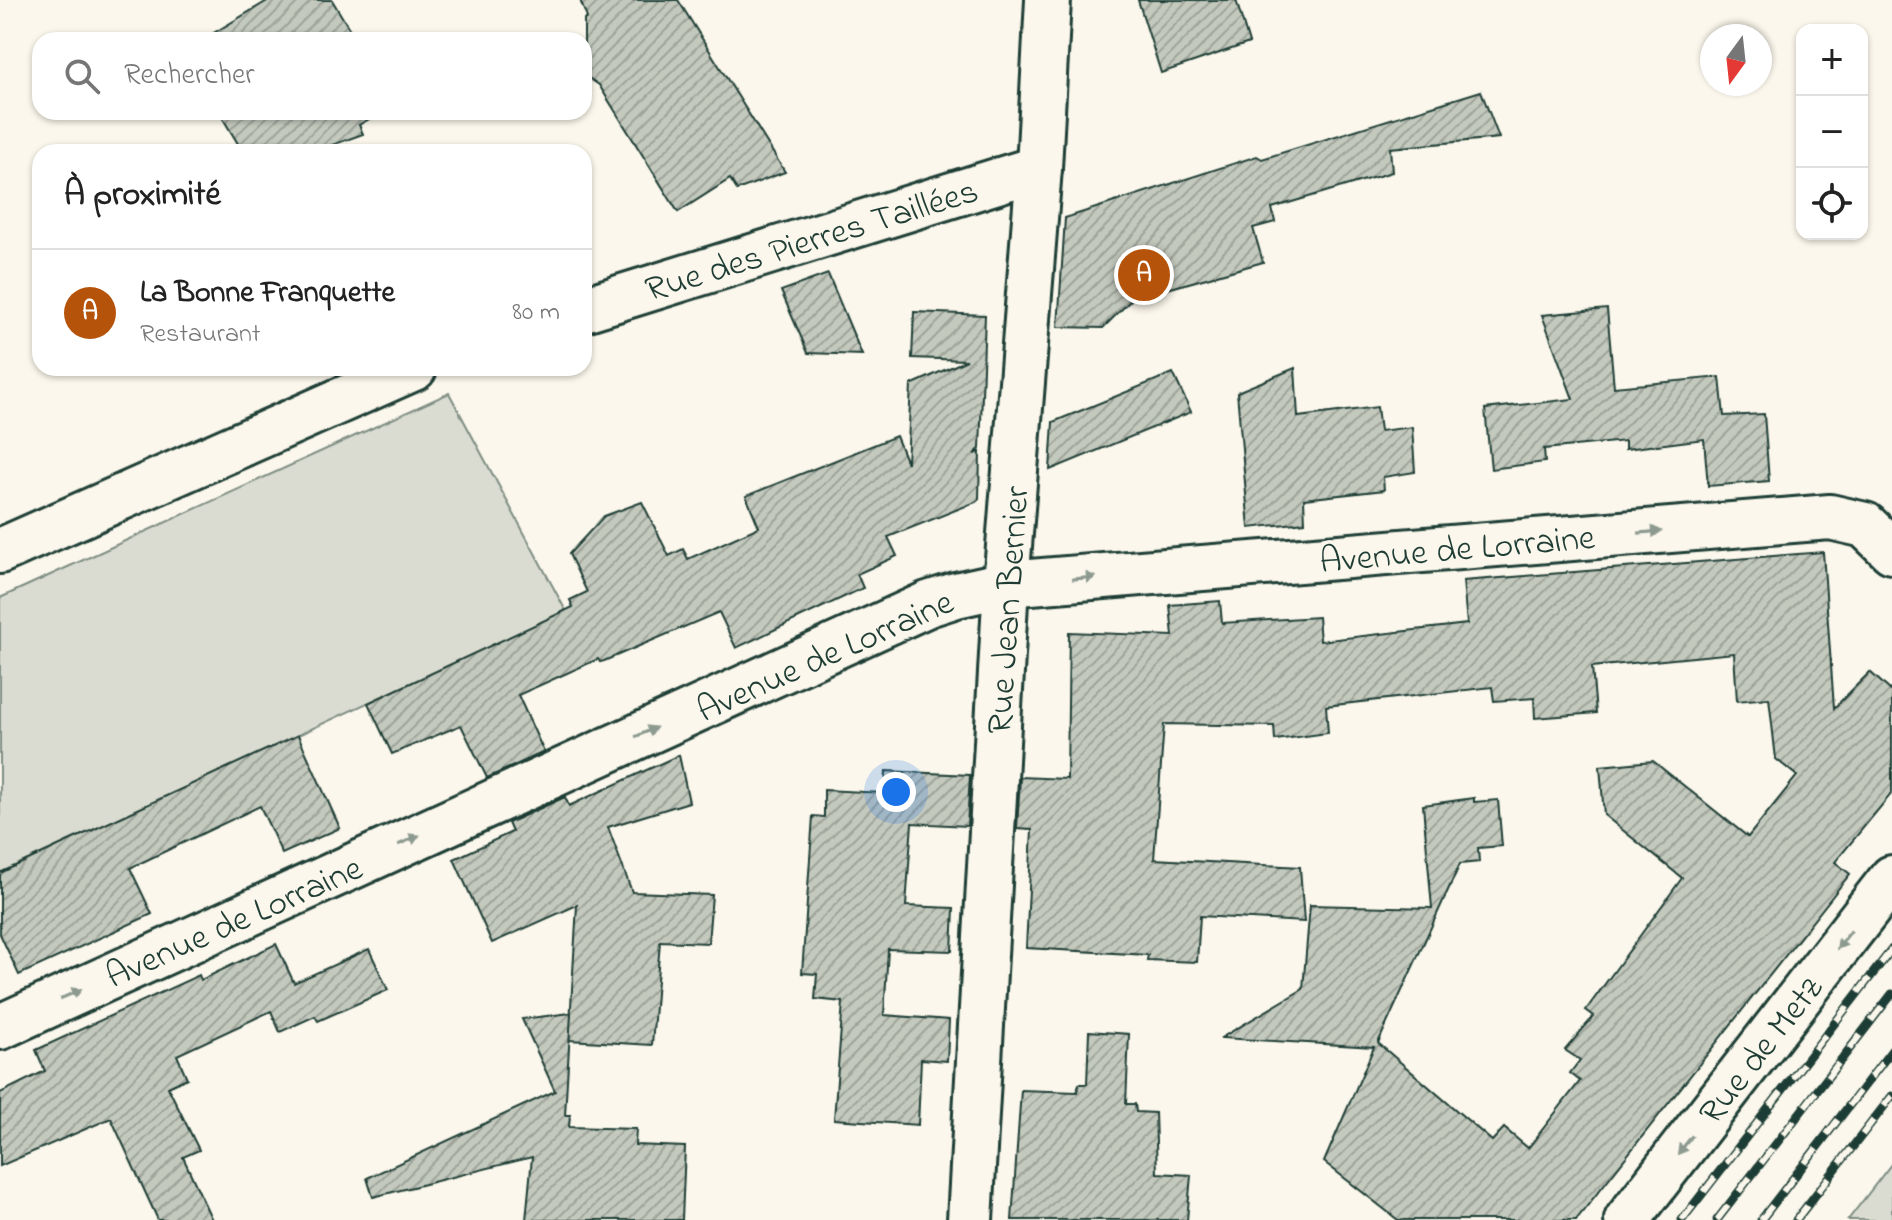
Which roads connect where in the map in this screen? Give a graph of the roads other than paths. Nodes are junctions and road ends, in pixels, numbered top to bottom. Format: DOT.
graph roads {
  1 [pos="1048,0"];
  2 [pos="1039,168"];
  3 [pos="592,307"];
  4 [pos="396,376"];
  5 [pos="0,551"];
  6 [pos="1892,551"];
  7 [pos="1006,584"];
  8 [pos="1892,878"];
  9 [pos="0,1027"];
  10 [pos="970,1220"];
  11 [pos="1627,1220"];
  1 -- 2 [label="street, Rue Jean Bernier"];
  2 -- 3 [label="street, Rue des Pierres Taillées"];
  2 -- 7 [label="street, Rue Jean Bernier"];
  4 -- 5 [label="street"];
  7 -- 6 [label="street, Avenue de Lorraine, one-way"];
  9 -- 7 [label="street, Avenue de Lorraine, one-way"];
  7 -- 10 [label="street, Rue Jean Bernier"];
  8 -- 11 [label="street, Rue de Metz, one-way"];
}
